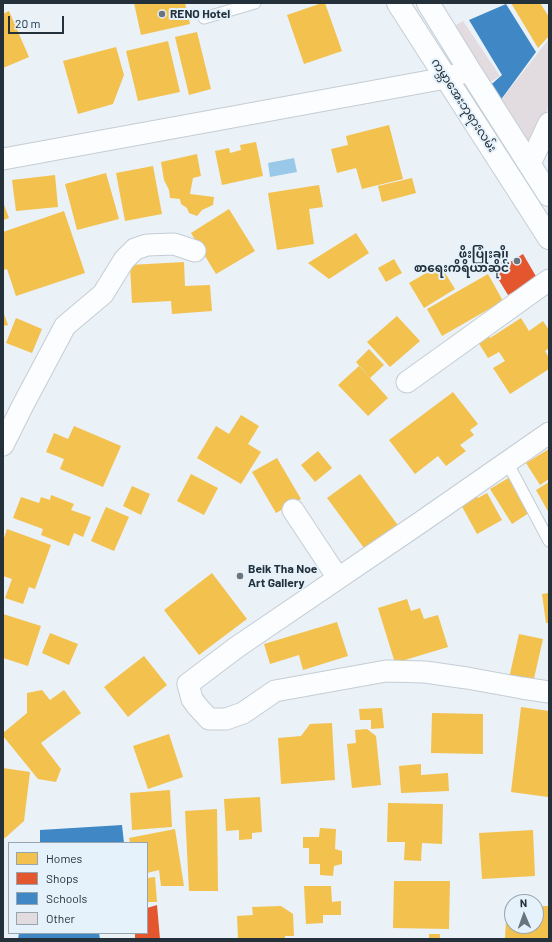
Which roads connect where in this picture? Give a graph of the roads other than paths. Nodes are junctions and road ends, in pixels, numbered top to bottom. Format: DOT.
graph roads {
  1 [pos="255,3"];
  2 [pos="398,3"];
  3 [pos="428,3"];
  4 [pos="204,18"];
  5 [pos="470,71"];
  6 [pos="446,78"];
  7 [pos="549,123"];
  8 [pos="3,159"];
  9 [pos="530,164"];
  10 [pos="514,183"];
  11 [pos="549,195"];
  12 [pos="549,238"];
  13 [pos="195,251"];
  14 [pos="549,280"];
  15 [pos="408,382"];
  16 [pos="549,433"];
  17 [pos="3,445"];
  18 [pos="507,462"];
  19 [pos="293,510"];
  20 [pos="549,541"];
  21 [pos="338,578"];
  22 [pos="549,692"];
  1 -- 4 [label="lane"];
  2 -- 6 [label="main road, ကမ္ဘာအေးဘုရားလမ်း"];
  3 -- 5 [label="main road, ကမ္ဘာအေးဘုရားလမ်း"];
  5 -- 6 [label="street"];
  5 -- 9 [label="main road, ကမ္ဘာအေးဘုရားလမ်း"];
  6 -- 8 [label="street"];
  6 -- 10 [label="main road, ကမ္ဘာအေးဘုရားလမ်း"];
  7 -- 9 [label="street"];
  9 -- 10 [label="main road"];
  9 -- 11 [label="main road, ကမ္ဘာအေးဘုရားလမ်း"];
  10 -- 12 [label="main road, ကမ္ဘာအေးဘုရားလမ်း"];
  13 -- 17 [label="street"];
  14 -- 15 [label="street"];
  16 -- 18 [label="street"];
  18 -- 20 [label="lane"];
  18 -- 21 [label="street"];
  19 -- 21 [label="street"];
  21 -- 22 [label="street"];
}
